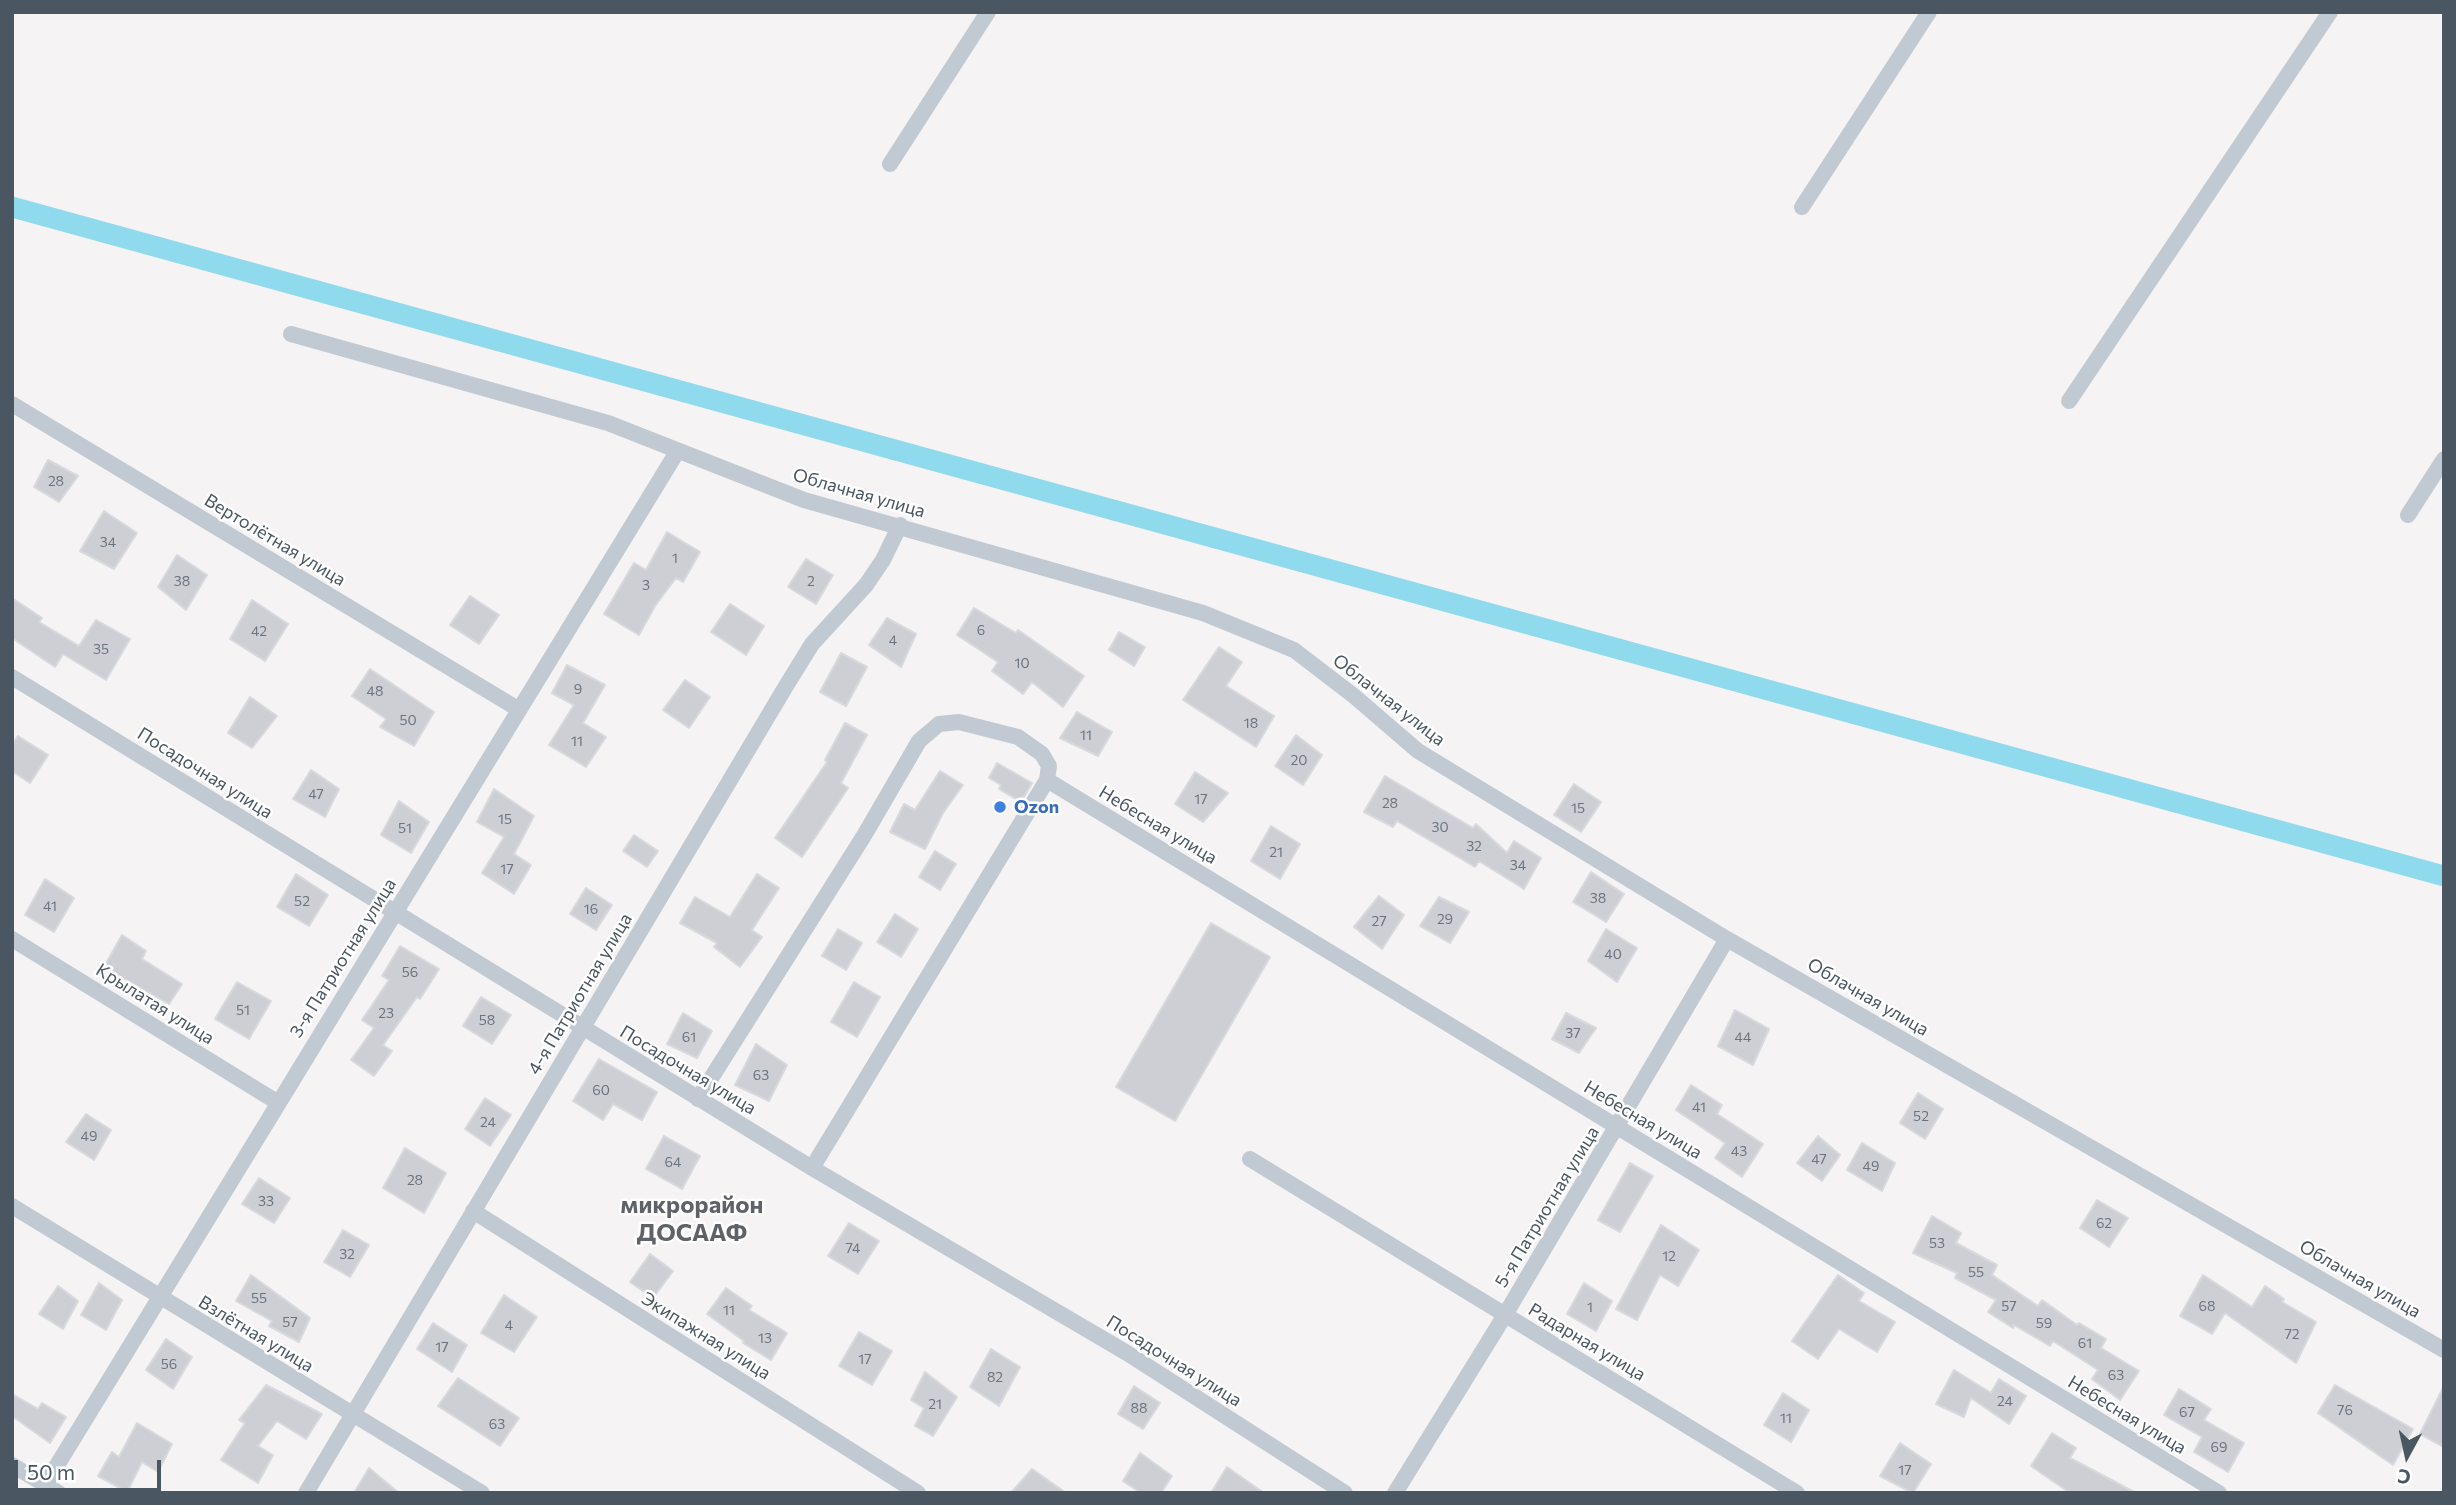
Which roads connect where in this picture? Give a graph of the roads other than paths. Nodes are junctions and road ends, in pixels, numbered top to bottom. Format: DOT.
graph roads {
  1 [pos="988,12"];
  2 [pos="1928,12"];
  3 [pos="2330,12"];
  4 [pos="890,164"];
  5 [pos="1802,207"];
  6 [pos="291,334"];
  7 [pos="2069,401"];
  8 [pos="12,404"];
  9 [pos="677,452"];
  10 [pos="2444,459"];
  11 [pos="2407,515"];
  12 [pos="900,525"];
  13 [pos="12,677"];
  14 [pos="518,709"];
  15 [pos="1047,780"];
  16 [pos="394,913"];
  17 [pos="12,939"];
  18 [pos="1727,939"];
  19 [pos="582,1028"];
  20 [pos="698,1099"];
  21 [pos="277,1102"];
  22 [pos="1617,1127"];
  23 [pos="1250,1159"];
  24 [pos="812,1168"];
  25 [pos="12,1206"];
  26 [pos="473,1212"];
  27 [pos="160,1297"];
  28 [pos="1505,1315"];
  29 [pos="2444,1350"];
  30 [pos="352,1414"];
  31 [pos="12,1465"];
  32 [pos="52,1489"];
  33 [pos="306,1493"];
  34 [pos="482,1493"];
  35 [pos="918,1493"];
  36 [pos="1345,1493"];
  37 [pos="1395,1493"];
  38 [pos="1797,1493"];
  39 [pos="2219,1493"];
  1 -- 4 [label="street"];
  2 -- 5 [label="street"];
  3 -- 7 [label="street"];
  6 -- 9 [label="street, Облачная улица"];
  8 -- 14 [label="street, Вертолётная улица"];
  9 -- 12 [label="street, Облачная улица"];
  9 -- 14 [label="street, 3-я Патриотная улица"];
  10 -- 11 [label="street"];
  12 -- 18 [label="street, Облачная улица"];
  12 -- 19 [label="street, 4-я Патриотная улица"];
  13 -- 16 [label="street, Посадочная улица"];
  14 -- 16 [label="street, 3-я Патриотная улица"];
  15 -- 20 [label="street"];
  15 -- 22 [label="street, Небесная улица"];
  15 -- 24 [label="street"];
  16 -- 19 [label="street, Посадочная улица"];
  16 -- 21 [label="street, 3-я Патриотная улица"];
  17 -- 21 [label="street, Крылатая улица"];
  18 -- 22 [label="street, 5-я Патриотная улица"];
  18 -- 29 [label="street, Облачная улица"];
  19 -- 20 [label="street, Посадочная улица"];
  19 -- 26 [label="street, 4-я Патриотная улица"];
  20 -- 24 [label="street, Посадочная улица"];
  21 -- 27 [label="street, 3-я Патриотная улица"];
  22 -- 28 [label="street, 5-я Патриотная улица"];
  22 -- 39 [label="street, Небесная улица"];
  23 -- 28 [label="street, Радарная улица"];
  24 -- 36 [label="street, Посадочная улица"];
  25 -- 27 [label="street, Взлётная улица"];
  26 -- 30 [label="street, 4-я Патриотная улица"];
  26 -- 35 [label="street, Экипажная улица"];
  27 -- 30 [label="street, Взлётная улица"];
  27 -- 32 [label="street, 3-я Патриотная улица"];
  28 -- 37 [label="street, 5-я Патриотная улица"];
  28 -- 38 [label="street, Радарная улица"];
  30 -- 33 [label="street, 4-я Патриотная улица"];
  30 -- 34 [label="street, Взлётная улица"];
  31 -- 32 [label="street"];
}
